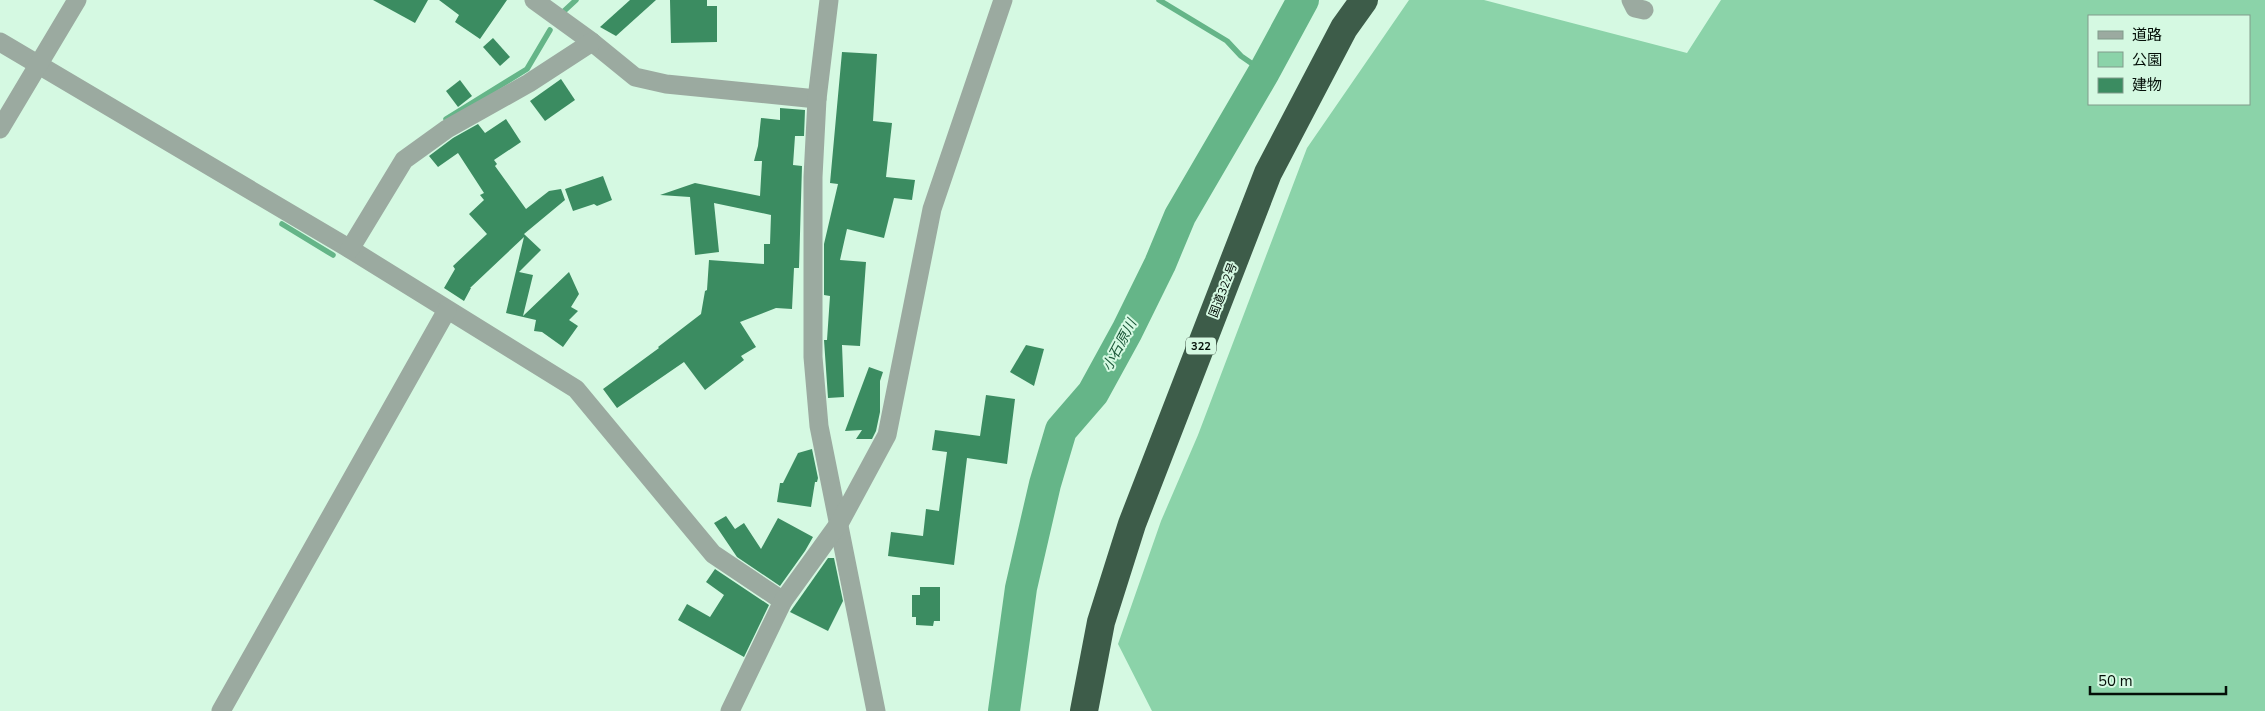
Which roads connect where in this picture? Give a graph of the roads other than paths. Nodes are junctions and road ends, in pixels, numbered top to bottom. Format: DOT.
graph roads {
  1 [pos="77,0"];
  2 [pos="534,0"];
  3 [pos="829,0"];
  4 [pos="1003,0"];
  5 [pos="1364,0"];
  6 [pos="0,42"];
  7 [pos="592,42"];
  8 [pos="39,64"];
  9 [pos="817,99"];
  10 [pos="0,129"];
  11 [pos="350,249"];
  12 [pos="447,310"];
  13 [pos="840,522"];
  14 [pos="783,601"];
  15 [pos="221,711"];
  16 [pos="730,711"];
  17 [pos="876,711"];
  18 [pos="1084,711"];
  1 -- 8 [label="street"];
  2 -- 7 [label="street"];
  3 -- 9 [label="street"];
  4 -- 13 [label="street"];
  5 -- 18 [label="highway, 国道322号 / 322"];
  6 -- 8 [label="street"];
  7 -- 9 [label="street"];
  7 -- 11 [label="street"];
  8 -- 10 [label="street"];
  8 -- 11 [label="street"];
  9 -- 13 [label="street"];
  11 -- 12 [label="street"];
  12 -- 14 [label="street"];
  12 -- 15 [label="street"];
  13 -- 14 [label="street"];
  13 -- 17 [label="street"];
  14 -- 16 [label="street"];
}
